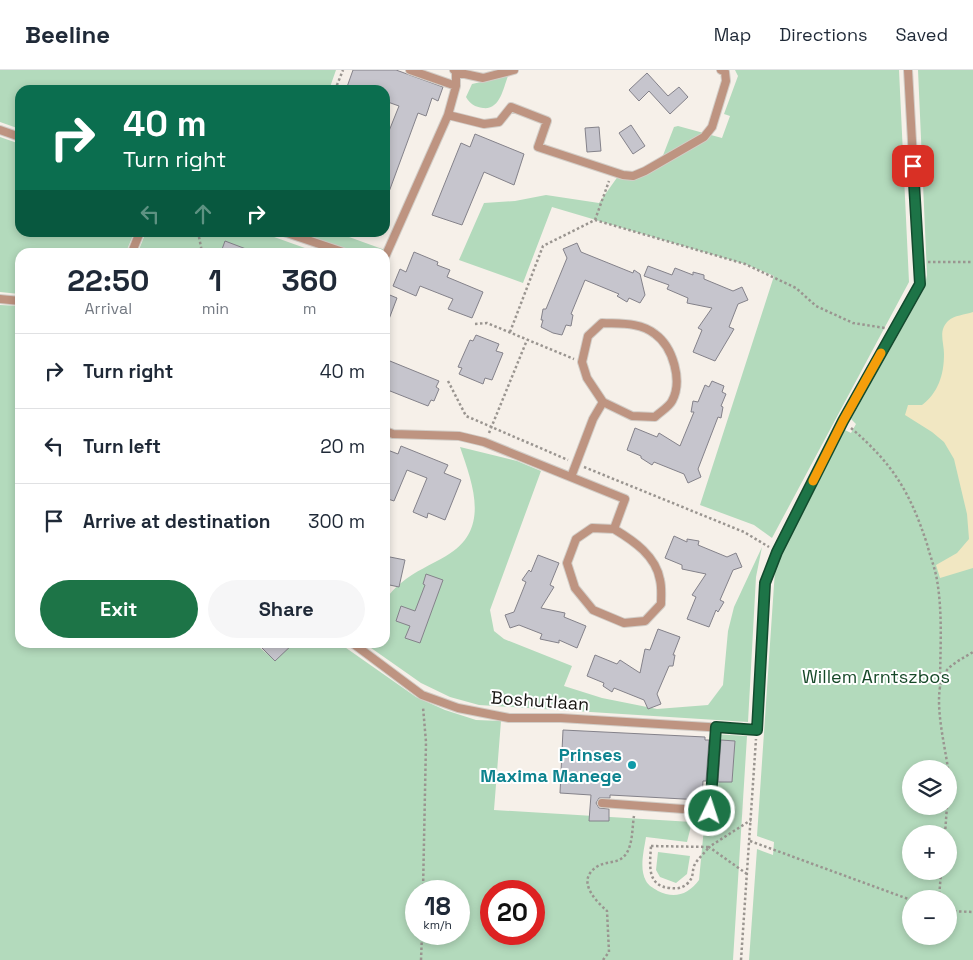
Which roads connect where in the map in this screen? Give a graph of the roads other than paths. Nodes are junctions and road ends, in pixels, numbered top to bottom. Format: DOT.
graph roads {
  1 [pos="410,70"];
  2 [pos="514,70"];
  3 [pos="722,70"];
  4 [pos="908,70"];
  5 [pos="455,71"];
  6 [pos="456,86"];
  7 [pos="448,115"];
  8 [pos="0,130"];
  9 [pos="15,135"];
  10 [pos="299,237"];
  11 [pos="331,248"];
  12 [pos="389,248"];
  13 [pos="0,299"];
  14 [pos="15,300"];
  15 [pos="603,402"];
  16 [pos="390,433"];
  17 [pos="571,477"];
  18 [pos="614,529"];
  19 [pos="359,648"];
  20 [pos="716,727"];
  21 [pos="602,802"];
  1 -- 6 [label="lane"];
  2 -- 5 [label="lane"];
  3 -- 7 [label="lane"];
  4 -- 20 [label="lane, Boshutlaan"];
  5 -- 6 [label="lane"];
  6 -- 7 [label="lane"];
  7 -- 12 [label="lane"];
  8 -- 9 [label="lane"];
  10 -- 11 [label="lane"];
  13 -- 14 [label="lane"];
  15 -- 15 [label="lane"];
  15 -- 17 [label="lane"];
  16 -- 17 [label="lane"];
  17 -- 18 [label="lane"];
  18 -- 18 [label="lane"];
  19 -- 20 [label="lane, Boshutlaan"];
  20 -- 21 [label="lane"];
}
